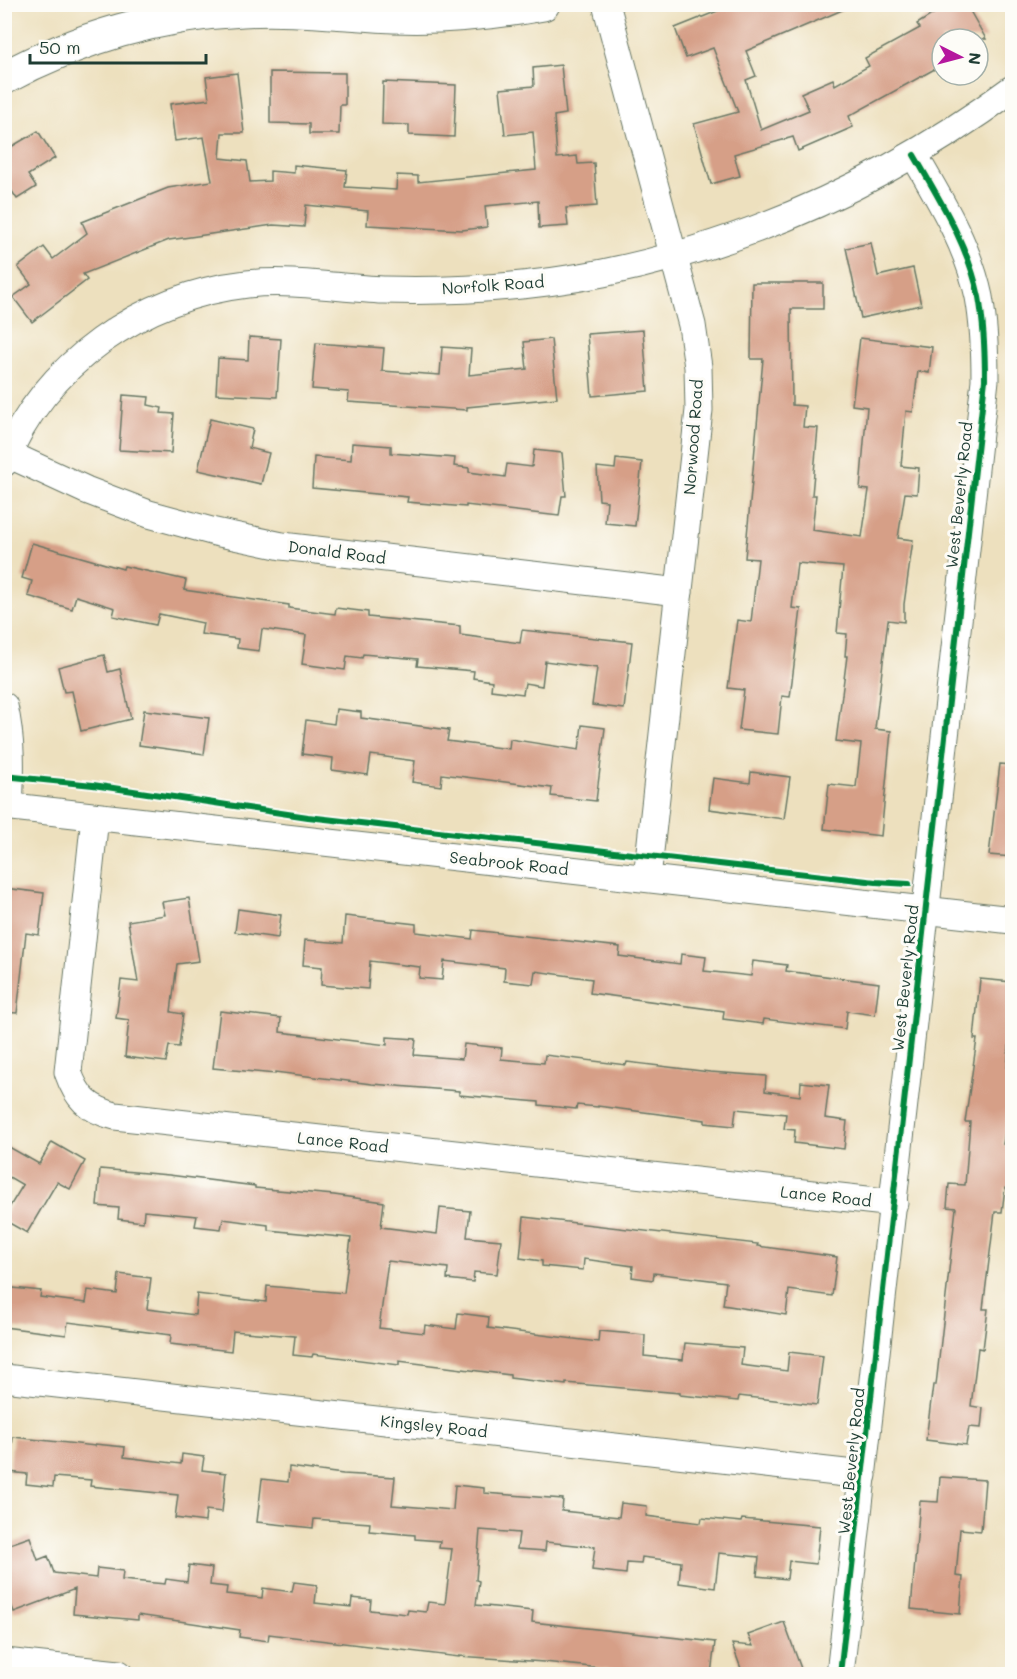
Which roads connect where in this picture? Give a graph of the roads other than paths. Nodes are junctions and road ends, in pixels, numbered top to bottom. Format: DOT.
graph roads {
  1 [pos="543,4"];
  2 [pos="606,4"];
  3 [pos="4,78"];
  4 [pos="1012,89"];
  5 [pos="914,155"];
  6 [pos="674,256"];
  7 [pos="6,459"];
  8 [pos="679,592"];
  9 [pos="4,706"];
  10 [pos="7,807"];
  11 [pos="95,817"];
  12 [pos="647,878"];
  13 [pos="926,910"];
  14 [pos="1012,920"];
  15 [pos="894,1203"];
  16 [pos="4,1378"];
  17 [pos="863,1475"];
  18 [pos="4,1662"];
  19 [pos="119,1674"];
  20 [pos="840,1674"];
  1 -- 3 [label="street"];
  2 -- 6 [label="street, Norwood Road"];
  4 -- 5 [label="street, Norfolk Road"];
  5 -- 6 [label="street, Norfolk Road"];
  5 -- 13 [label="street, West Beverly Road"];
  6 -- 7 [label="street, Norfolk Road"];
  6 -- 8 [label="street, Norwood Road"];
  7 -- 8 [label="street, Donald Road"];
  8 -- 12 [label="street, Norwood Road"];
  9 -- 10 [label="street"];
  10 -- 11 [label="street, Seabrook Road"];
  11 -- 12 [label="street, Seabrook Road"];
  11 -- 15 [label="street, Lance Road"];
  12 -- 13 [label="street, Seabrook Road"];
  13 -- 14 [label="street, Seabrook Road"];
  13 -- 15 [label="street, West Beverly Road"];
  15 -- 17 [label="street, West Beverly Road"];
  16 -- 17 [label="street, Kingsley Road"];
  17 -- 20 [label="street, West Beverly Road"];
  18 -- 19 [label="street"];
}
